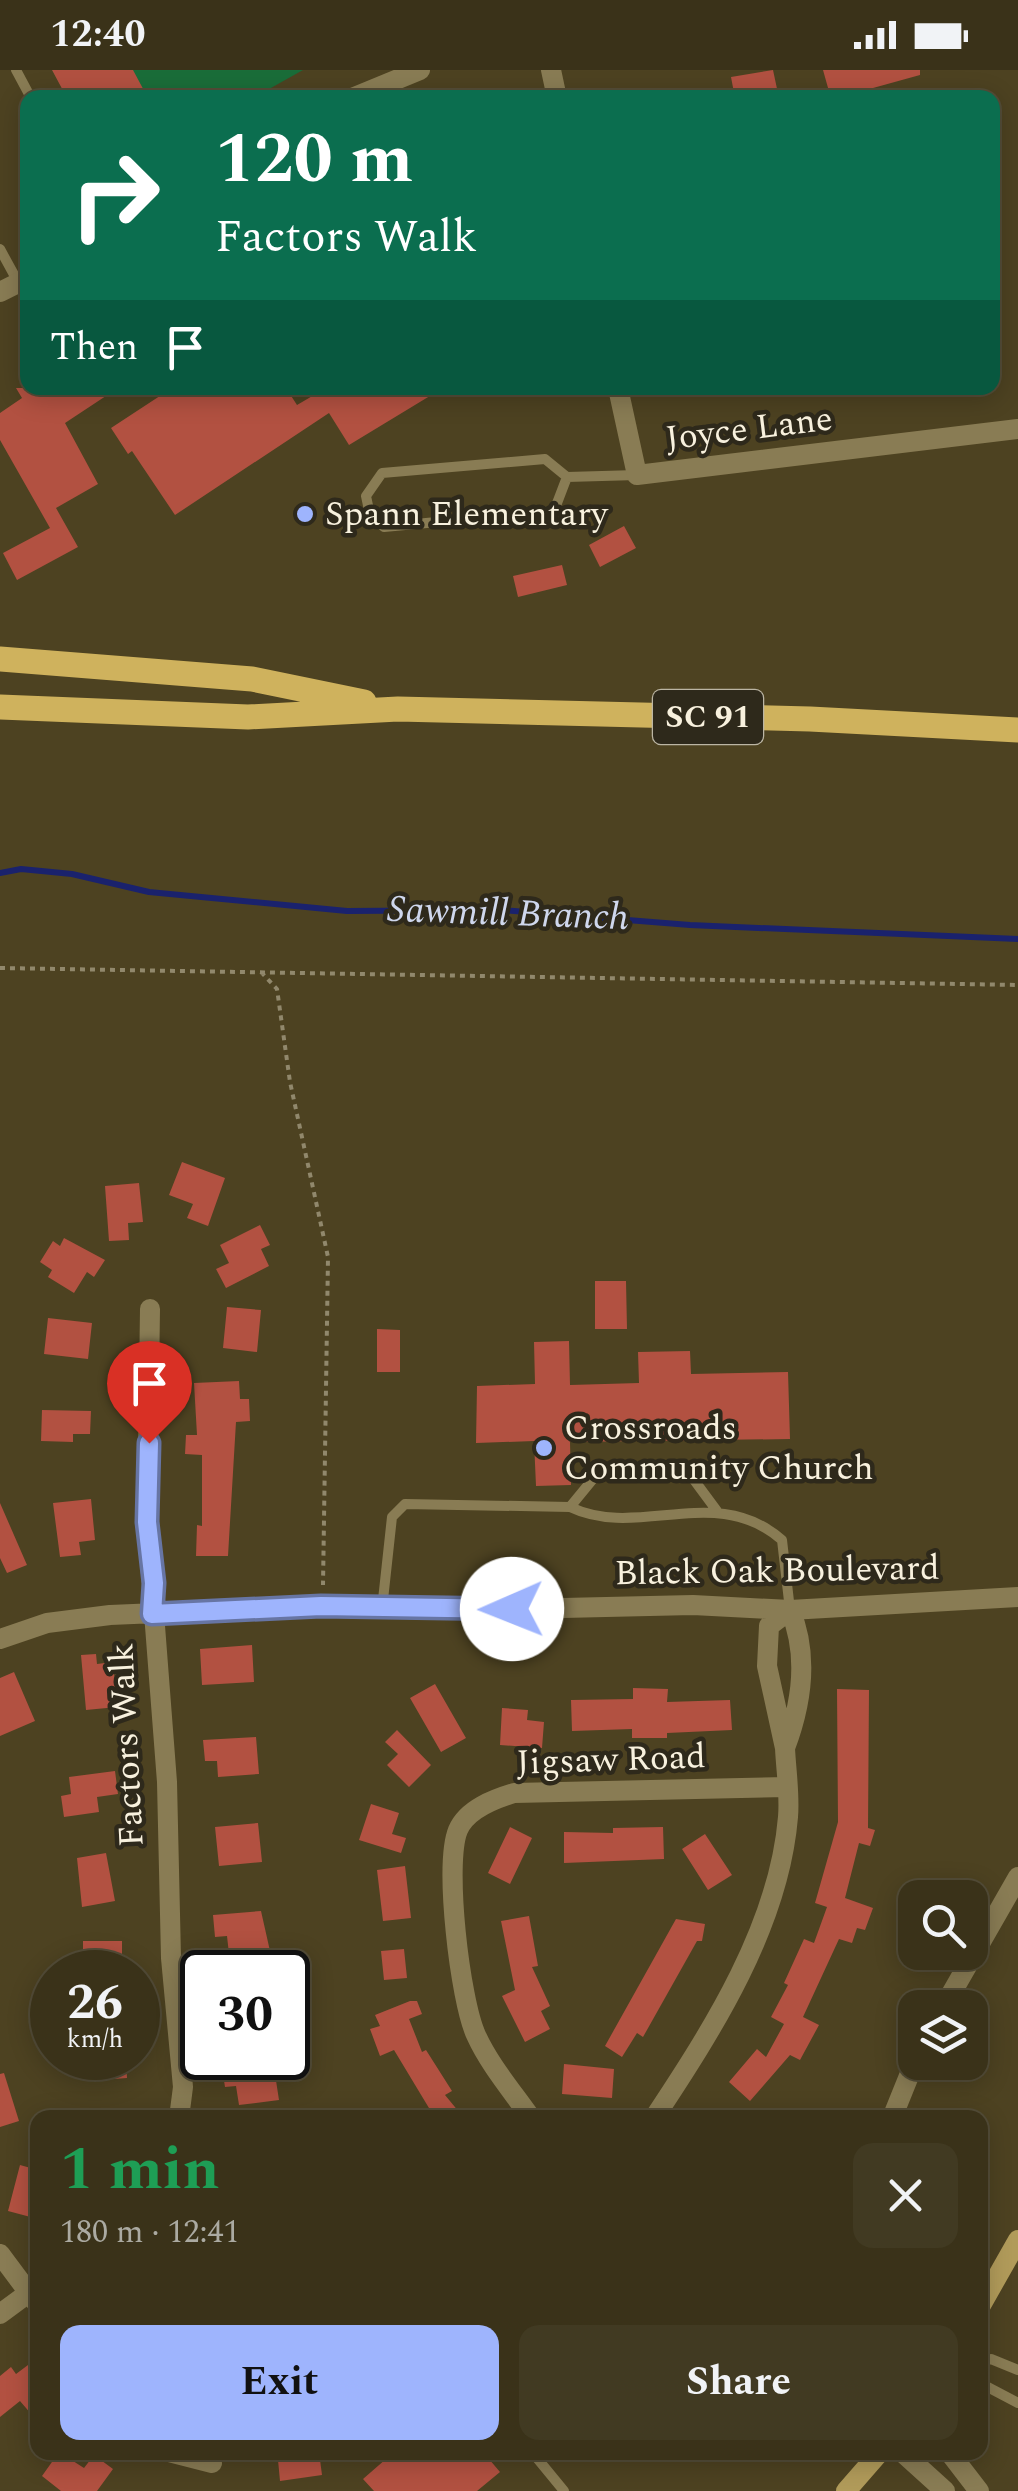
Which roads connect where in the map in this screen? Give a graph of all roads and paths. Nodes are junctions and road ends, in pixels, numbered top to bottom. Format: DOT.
graph roads {
  1 [pos="420,70"];
  2 [pos="371,90"];
  3 [pos="0,250"];
  4 [pos="15,284"];
  5 [pos="619,395"];
  6 [pos="1018,429"];
  7 [pos="636,475"];
  8 [pos="566,476"];
  9 [pos="0,659"];
  10 [pos="0,707"];
  11 [pos="398,709"];
  12 [pos="1018,730"];
  13 [pos="0,968"];
  14 [pos="260,972"];
  15 [pos="1018,984"];
  16 [pos="150,1309"];
  17 [pos="570,1508"];
  18 [pos="717,1511"];
  19 [pos="1018,1597"];
  20 [pos="321,1606"];
  21 [pos="382,1610"];
  22 [pos="790,1610"];
  23 [pos="152,1614"];
  24 [pos="0,1640"];
  25 [pos="785,1748"];
  26 [pos="787,1788"];
  27 [pos="1018,1877"];
  28 [pos="953,1990"];
  29 [pos="907,2080"];
  30 [pos="180,2110"];
  31 [pos="526,2110"];
  32 [pos="659,2110"];
  33 [pos="895,2110"];
  34 [pos="1018,2240"];
  35 [pos="0,2254"];
  36 [pos="30,2288"];
  37 [pos="988,2292"];
  38 [pos="30,2297"];
  39 [pos="0,2314"];
  40 [pos="988,2360"];
  41 [pos="1018,2370"];
  42 [pos="988,2387"];
  43 [pos="1018,2404"];
  44 [pos="201,2460"];
  45 [pos="539,2460"];
  46 [pos="873,2460"];
  47 [pos="911,2460"];
  48 [pos="955,2460"];
  49 [pos="212,2463"];
  50 [pos="564,2491"];
  51 [pos="846,2491"];
  52 [pos="945,2491"];
  53 [pos="979,2491"];
  1 -- 2 [label="street"];
  3 -- 4 [label="lane"];
  5 -- 7 [label="street, Joyce Lane"];
  6 -- 7 [label="street, Joyce Lane"];
  7 -- 8 [label="lane"];
  8 -- 8 [label="lane"];
  9 -- 11 [label="main road, SC 91"];
  10 -- 11 [label="main road, SC 91"];
  11 -- 12 [label="main road, SC 91"];
  13 -- 15 [label="path"];
  14 -- 20 [label="path"];
  16 -- 23 [label="street, Factors Walk"];
  17 -- 18 [label="lane"];
  17 -- 18 [label="lane"];
  17 -- 21 [label="lane"];
  18 -- 22 [label="lane"];
  19 -- 22 [label="street, Black Oak Boulevard"];
  20 -- 21 [label="street, Black Oak Boulevard"];
  20 -- 23 [label="street, Black Oak Boulevard"];
  21 -- 22 [label="street, Black Oak Boulevard"];
  22 -- 25 [label="street"];
  22 -- 25 [label="street"];
  23 -- 24 [label="street, Black Oak Boulevard"];
  23 -- 30 [label="street, Factors Walk"];
  25 -- 26 [label="street"];
  26 -- 31 [label="street, Jigsaw Road"];
  26 -- 32 [label="street"];
  27 -- 28 [label="street"];
  29 -- 33 [label="street"];
  34 -- 37 [label="street"];
  35 -- 36 [label="street"];
  38 -- 39 [label="street"];
  40 -- 41 [label="lane"];
  42 -- 43 [label="lane"];
  44 -- 49 [label="street"];
  45 -- 50 [label="lane"];
  46 -- 51 [label="street"];
  47 -- 52 [label="street"];
  48 -- 53 [label="street"];
}
